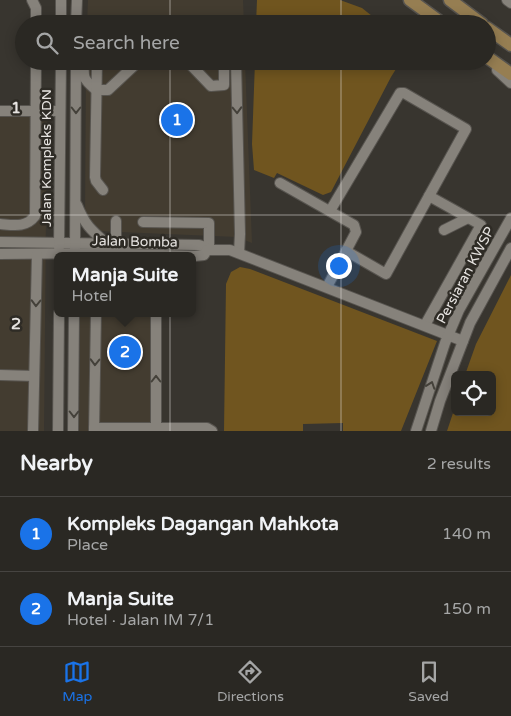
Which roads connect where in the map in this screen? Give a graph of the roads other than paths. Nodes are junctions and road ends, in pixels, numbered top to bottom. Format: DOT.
graph roads {
  1 [pos="32,0"];
  2 [pos="62,0"];
  3 [pos="77,0"];
  4 [pos="410,0"];
  5 [pos="450,0"];
  6 [pos="507,0"];
  7 [pos="511,3"];
  8 [pos="36,15"];
  9 [pos="61,15"];
  10 [pos="76,15"];
  11 [pos="431,15"];
  12 [pos="470,15"];
  13 [pos="496,34"];
  14 [pos="511,45"];
  15 [pos="496,64"];
  16 [pos="496,67"];
  17 [pos="36,70"];
  18 [pos="60,70"];
  19 [pos="76,70"];
  20 [pos="83,70"];
  21 [pos="97,70"];
  22 [pos="129,70"];
  23 [pos="196,70"];
  24 [pos="224,70"];
  25 [pos="236,70"];
  26 [pos="511,74"];
  27 [pos="511,83"];
  28 [pos="96,90"];
  29 [pos="0,111"];
  30 [pos="60,111"];
  31 [pos="35,114"];
  32 [pos="280,183"];
  33 [pos="103,190"];
  34 [pos="429,196"];
  35 [pos="75,200"];
  36 [pos="330,211"];
  37 [pos="468,218"];
  38 [pos="511,218"];
  39 [pos="116,221"];
  40 [pos="143,222"];
  41 [pos="0,224"];
  42 [pos="444,230"];
  43 [pos="0,242"];
  44 [pos="60,242"];
  45 [pos="75,243"];
  46 [pos="111,243"];
  47 [pos="511,248"];
  48 [pos="208,250"];
  49 [pos="346,251"];
  50 [pos="59,252"];
  51 [pos="74,252"];
  52 [pos="239,253"];
  53 [pos="0,254"];
  54 [pos="37,254"];
  55 [pos="54,255"];
  56 [pos="196,256"];
  57 [pos="327,287"];
  58 [pos="59,317"];
  59 [pos="74,317"];
  60 [pos="96,317"];
  61 [pos="156,317"];
  62 [pos="425,325"];
  63 [pos="449,334"];
  64 [pos="463,341"];
  65 [pos="0,375"];
  66 [pos="34,376"];
  67 [pos="94,429"];
  68 [pos="156,430"];
  69 [pos="33,431"];
  70 [pos="58,431"];
  71 [pos="74,431"];
  72 [pos="212,431"];
  73 [pos="416,431"];
  74 [pos="431,431"];
  1 -- 8 [label="street"];
  2 -- 9 [label="street"];
  3 -- 10 [label="street"];
  4 -- 11 [label="main road"];
  5 -- 12 [label="main road"];
  6 -- 7 [label="street"];
  13 -- 14 [label="main road"];
  15 -- 26 [label="main road"];
  16 -- 27 [label="street"];
  17 -- 31 [label="street"];
  18 -- 30 [label="street, Jalan Kompleks KDN"];
  19 -- 35 [label="street, Jalan Kompleks KDN, one-way"];
  20 -- 28 [label="street"];
  21 -- 28 [label="street"];
  22 -- 28 [label="street"];
  23 -- 24 [label="street"];
  25 -- 52 [label="street, one-way"];
  28 -- 33 [label="street"];
  29 -- 31 [label="street"];
  30 -- 31 [label="street"];
  30 -- 44 [label="street, Jalan Kompleks KDN"];
  31 -- 41 [label="street"];
  32 -- 36 [label="street"];
  34 -- 36 [label="street"];
  34 -- 37 [label="street"];
  34 -- 49 [label="street"];
  35 -- 45 [label="street, Jalan Kompleks KDN"];
  35 -- 46 [label="street"];
  36 -- 49 [label="street"];
  37 -- 42 [label="street"];
  37 -- 62 [label="street"];
  38 -- 63 [label="street, Persiaran KWSP"];
  39 -- 46 [label="street"];
  40 -- 48 [label="street"];
  43 -- 44 [label="street, Jalan Bomba"];
  44 -- 45 [label="street, Jalan Bomba"];
  44 -- 50 [label="street, Jalan Kompleks KDN"];
  45 -- 46 [label="street, Jalan Bomba"];
  45 -- 51 [label="street, Jalan Kompleks KDN"];
  46 -- 48 [label="street, Jalan Bomba"];
  47 -- 64 [label="street, Persiaran KWSP"];
  48 -- 52 [label="street, Jalan Bomba"];
  48 -- 56 [label="street, Jalan Bomba"];
  49 -- 57 [label="street"];
  52 -- 57 [label="street, Jalan Bomba"];
  53 -- 54 [label="street, Jalan Bomba"];
  54 -- 55 [label="street, Jalan Bomba"];
  54 -- 66 [label="street, one-way"];
  57 -- 62 [label="street, Jalan Bomba"];
  58 -- 70 [label="street"];
  59 -- 71 [label="street, one-way"];
  60 -- 67 [label="street, one-way"];
  68 -- 61 [label="street, one-way"];
  62 -- 63 [label="street, Jalan Bomba"];
  63 -- 64 [label="street, Jalan Bomba"];
  73 -- 63 [label="street, Persiaran KWSP, one-way"];
  64 -- 74 [label="street, Persiaran KWSP"];
  65 -- 66 [label="street"];
  66 -- 69 [label="street"];
  67 -- 68 [label="street"];
  68 -- 72 [label="street"];
}
